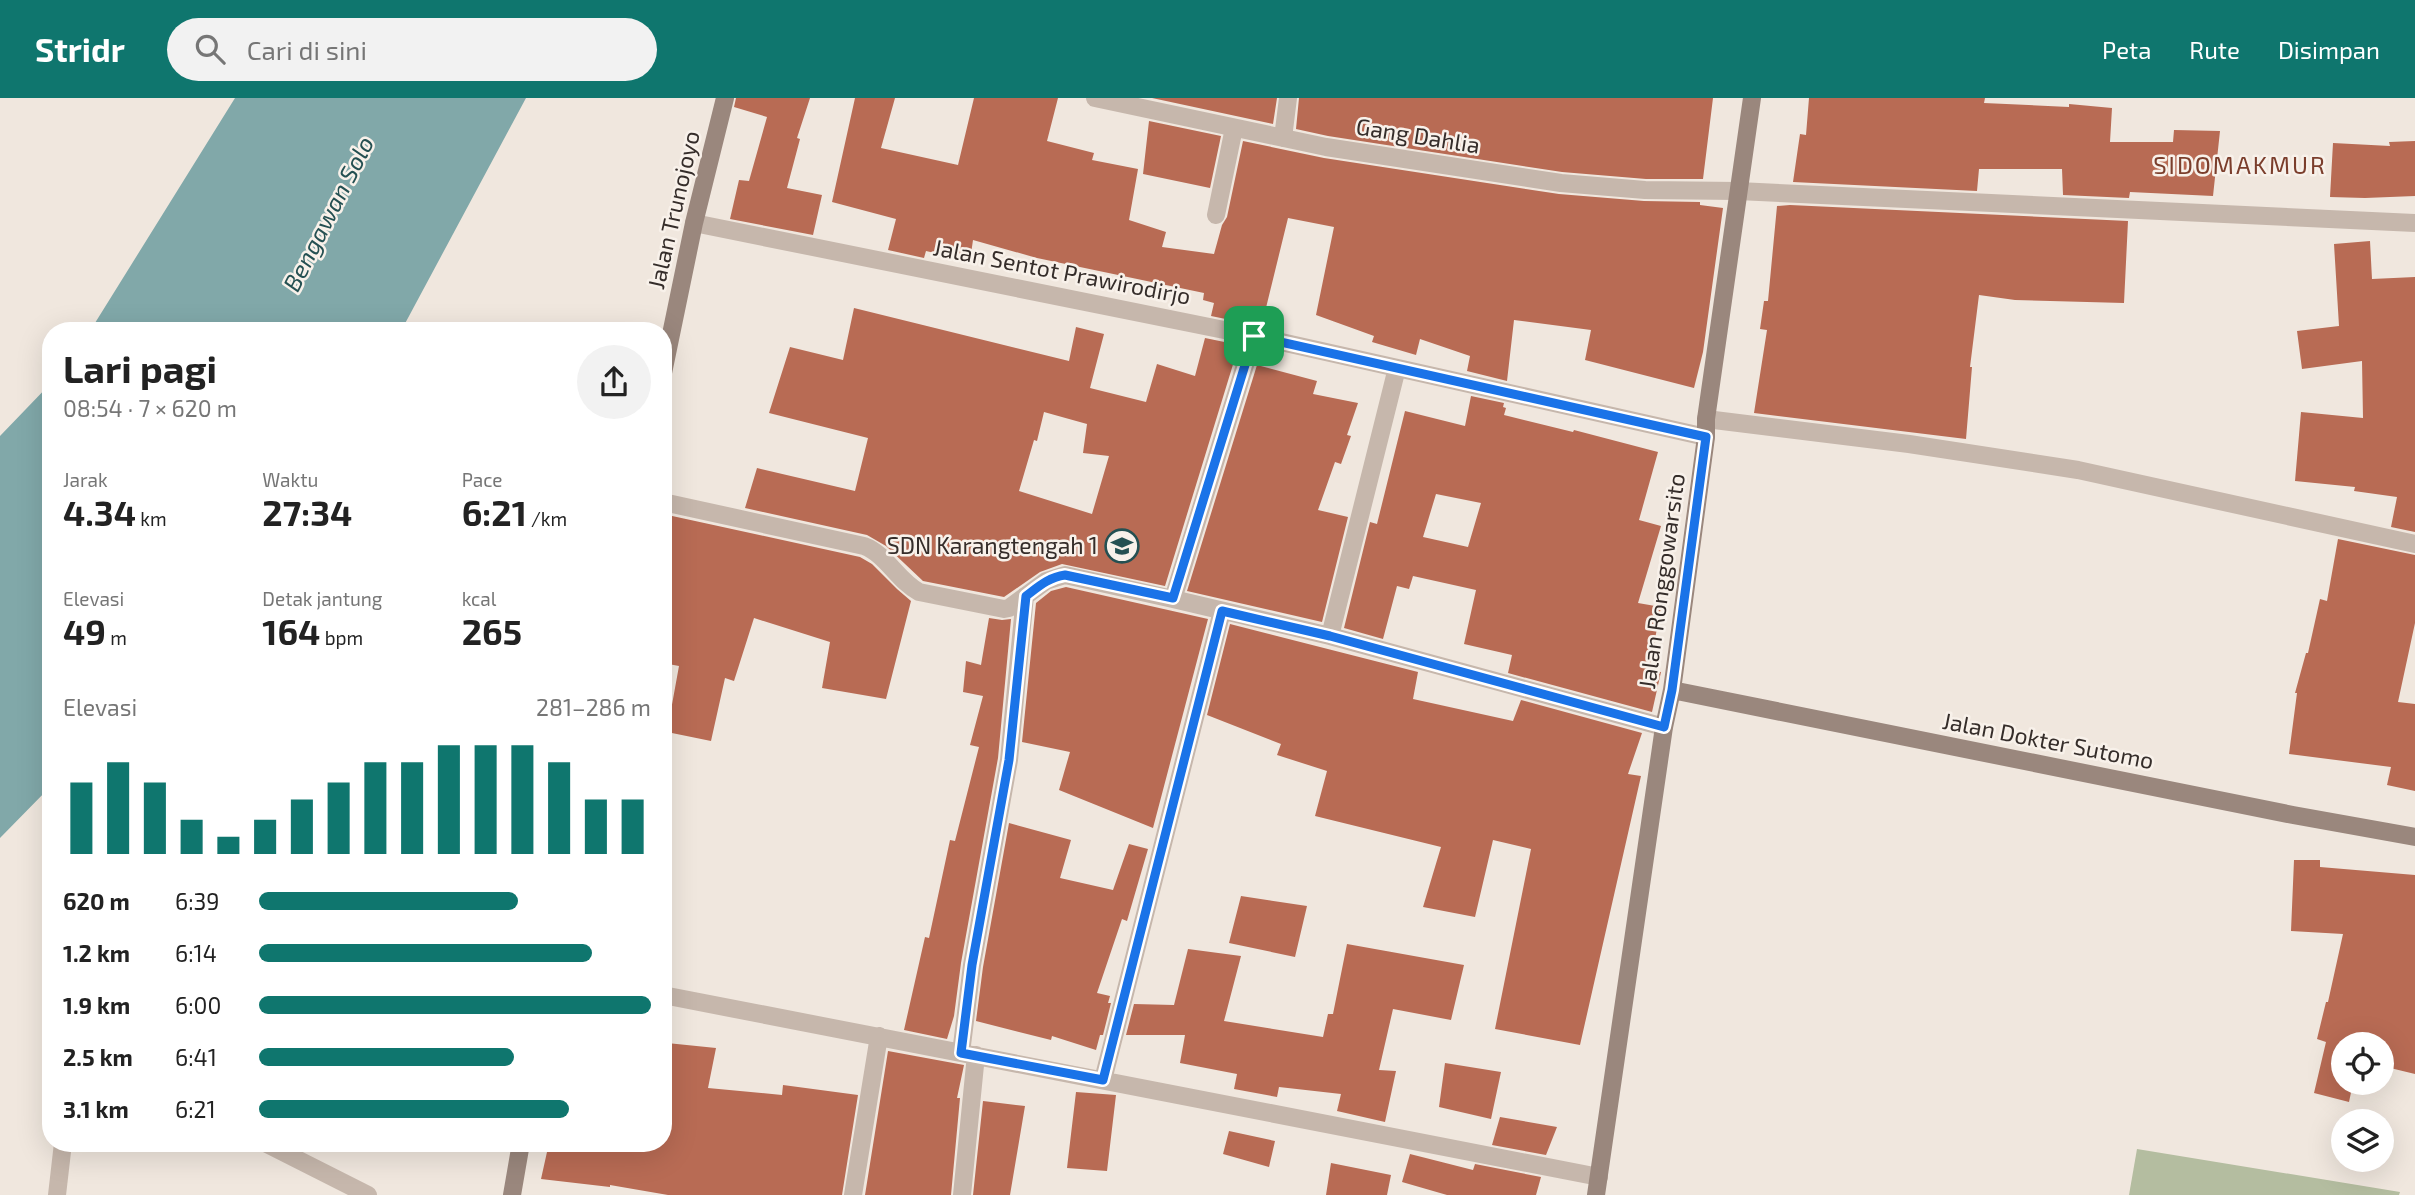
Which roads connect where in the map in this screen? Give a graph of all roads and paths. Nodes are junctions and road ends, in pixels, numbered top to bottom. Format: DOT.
graph roads {
  1 [pos="725,98"];
  2 [pos="1094,98"];
  3 [pos="1288,98"];
  4 [pos="1752,98"];
  5 [pos="1234,128"];
  6 [pos="1283,138"];
  7 [pos="1738,191"];
  8 [pos="1216,215"];
  9 [pos="694,223"];
  10 [pos="2415,223"];
  11 [pos="672,329"];
  12 [pos="1254,336"];
  13 [pos="1397,368"];
  14 [pos="1706,428"];
  15 [pos="672,504"];
  16 [pos="2415,544"];
  17 [pos="1026,596"];
  18 [pos="1173,598"];
  19 [pos="1222,611"];
  20 [pos="1330,636"];
  21 [pos="1672,690"];
  22 [pos="1664,727"];
  23 [pos="2415,837"];
  24 [pos="672,997"];
  25 [pos="879,1037"];
  26 [pos="969,1054"];
  27 [pos="1103,1080"];
  28 [pos="62,1152"];
  29 [pos="283,1152"];
  30 [pos="519,1152"];
  31 [pos="1598,1186"];
  32 [pos="57,1195"];
  33 [pos="368,1195"];
  34 [pos="512,1195"];
  35 [pos="853,1195"];
  36 [pos="962,1195"];
  1 -- 9 [label="street, Jalan Trunojoyo"];
  2 -- 5 [label="street, Gang Dahlia"];
  3 -- 6 [label="street"];
  4 -- 7 [label="street, Jalan Ronggowarsito"];
  5 -- 6 [label="street, Gang Dahlia"];
  5 -- 8 [label="street"];
  6 -- 7 [label="street, Gang Dahlia"];
  7 -- 10 [label="street, Gang Dahlia"];
  7 -- 14 [label="street, Jalan Ronggowarsito"];
  9 -- 11 [label="street, Jalan Trunojoyo"];
  9 -- 12 [label="street, Jalan Sentot Prawirodirjo"];
  12 -- 13 [label="street, Jalan Sentot Prawirodirjo"];
  12 -- 18 [label="street"];
  13 -- 14 [label="street, Jalan Sentot Prawirodirjo"];
  13 -- 20 [label="street"];
  14 -- 16 [label="street, Jalan Sentot Prawirodirjo"];
  14 -- 21 [label="street, Jalan Ronggowarsito"];
  15 -- 17 [label="street"];
  17 -- 18 [label="street"];
  17 -- 26 [label="street"];
  18 -- 19 [label="street"];
  19 -- 20 [label="street"];
  19 -- 27 [label="street"];
  20 -- 22 [label="street"];
  21 -- 22 [label="street, Jalan Ronggowarsito"];
  21 -- 23 [label="street, Jalan Dokter Sutomo"];
  22 -- 31 [label="street, Jalan Ronggowarsito"];
  24 -- 25 [label="street"];
  25 -- 26 [label="street"];
  25 -- 35 [label="street"];
  26 -- 27 [label="street"];
  26 -- 36 [label="street"];
  27 -- 31 [label="street"];
  28 -- 32 [label="street"];
  29 -- 33 [label="street"];
  30 -- 34 [label="street"];
}
